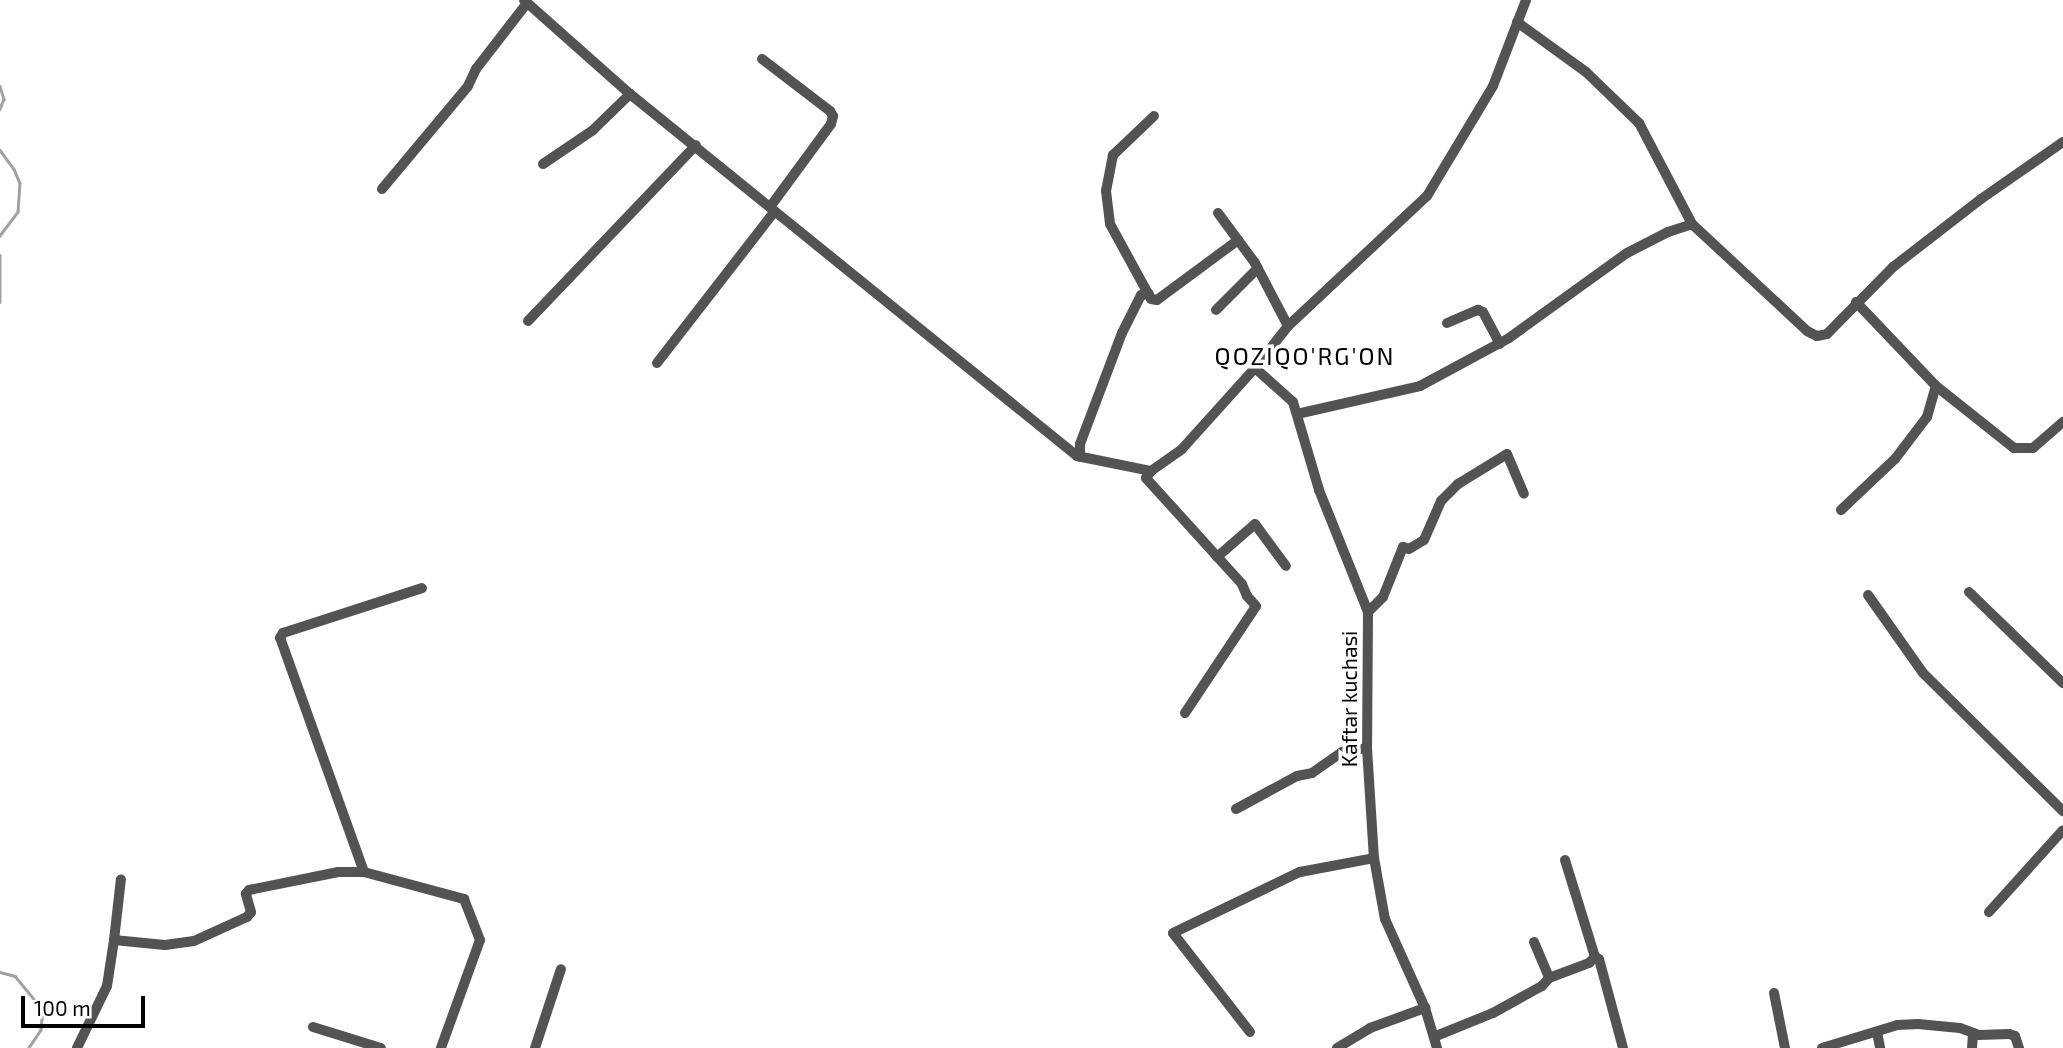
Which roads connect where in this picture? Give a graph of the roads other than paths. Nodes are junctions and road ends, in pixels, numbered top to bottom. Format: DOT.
graph roads {
  1 [pos="1526,0"];
  2 [pos="526,1"];
  3 [pos="1517,22"];
  4 [pos="762,59"];
  5 [pos="629,94"];
  6 [pos="1154,116"];
  7 [pos="2063,142"];
  8 [pos="696,145"];
  9 [pos="543,164"];
  10 [pos="382,189"];
  11 [pos="773,209"];
  12 [pos="1218,213"];
  13 [pos="1692,224"];
  14 [pos="1238,240"];
  15 [pos="1258,268"];
  16 [pos="1149,294"];
  17 [pos="1856,302"];
  18 [pos="1216,310"];
  19 [pos="528,321"];
  20 [pos="1447,323"];
  21 [pos="1288,326"];
  22 [pos="1500,344"];
  23 [pos="657,363"];
  24 [pos="1255,368"];
  25 [pos="1936,386"];
  26 [pos="1297,414"];
  27 [pos="2063,422"];
  28 [pos="1080,457"];
  29 [pos="1151,471"];
  30 [pos="1524,494"];
  31 [pos="1841,510"];
  32 [pos="1408,535"];
  33 [pos="1403,547"];
  34 [pos="1217,557"];
  35 [pos="1286,566"];
  36 [pos="422,588"];
  37 [pos="1969,592"];
  38 [pos="1868,595"];
  39 [pos="1368,612"];
  40 [pos="2063,683"];
  41 [pos="1185,713"];
  42 [pos="1367,748"];
  43 [pos="1236,809"];
  44 [pos="2063,811"];
  45 [pos="2063,830"];
  46 [pos="1374,858"];
  47 [pos="1564,860"];
  48 [pos="364,872"];
  49 [pos="121,879"];
  50 [pos="1989,912"];
  51 [pos="114,940"];
  52 [pos="1534,942"];
  53 [pos="1595,957"];
  54 [pos="561,969"];
  55 [pos="1549,978"];
  56 [pos="1774,993"];
  57 [pos="1426,1008"];
  58 [pos="313,1027"];
  59 [pos="1250,1032"];
  60 [pos="1877,1032"];
  61 [pos="1973,1033"];
  62 [pos="1436,1036"];
  63 [pos="77,1048"];
  64 [pos="380,1048"];
  65 [pos="442,1048"];
  66 [pos="535,1048"];
  67 [pos="1337,1048"];
  68 [pos="1437,1048"];
  69 [pos="1623,1048"];
  70 [pos="1786,1048"];
  71 [pos="1822,1048"];
  72 [pos="1880,1048"];
  73 [pos="1972,1048"];
  74 [pos="2019,1048"];
  1 -- 3 [label="street"];
  2 -- 5 [label="street"];
  2 -- 10 [label="street"];
  3 -- 13 [label="street"];
  3 -- 21 [label="street"];
  4 -- 11 [label="street"];
  5 -- 8 [label="street"];
  5 -- 9 [label="street"];
  6 -- 16 [label="street"];
  7 -- 17 [label="street"];
  8 -- 11 [label="street"];
  8 -- 19 [label="street"];
  11 -- 23 [label="street"];
  11 -- 28 [label="street"];
  12 -- 14 [label="street"];
  13 -- 17 [label="street"];
  13 -- 22 [label="street"];
  14 -- 15 [label="street"];
  14 -- 16 [label="street"];
  15 -- 18 [label="street"];
  15 -- 21 [label="street"];
  16 -- 28 [label="street"];
  17 -- 25 [label="street"];
  20 -- 22 [label="street"];
  21 -- 24 [label="street"];
  22 -- 26 [label="street"];
  24 -- 26 [label="street, Kaftar kuchasi"];
  24 -- 29 [label="street"];
  25 -- 27 [label="street"];
  25 -- 31 [label="street"];
  26 -- 39 [label="street, Kaftar kuchasi"];
  28 -- 29 [label="street"];
  29 -- 34 [label="street"];
  30 -- 33 [label="street"];
  32 -- 33 [label="street"];
  33 -- 39 [label="street"];
  34 -- 35 [label="street"];
  34 -- 41 [label="street"];
  36 -- 48 [label="street"];
  37 -- 40 [label="street"];
  38 -- 44 [label="street"];
  39 -- 42 [label="street, Kaftar kuchasi"];
  42 -- 43 [label="street"];
  42 -- 46 [label="street, Kaftar kuchasi"];
  45 -- 50 [label="street"];
  46 -- 57 [label="street, Kaftar kuchasi"];
  46 -- 59 [label="street"];
  47 -- 53 [label="street"];
  48 -- 51 [label="street"];
  48 -- 65 [label="street"];
  49 -- 51 [label="street"];
  51 -- 63 [label="street"];
  52 -- 55 [label="street"];
  53 -- 55 [label="street"];
  53 -- 69 [label="street"];
  54 -- 66 [label="street"];
  55 -- 62 [label="street"];
  56 -- 70 [label="street"];
  57 -- 62 [label="street, Kaftar kuchasi"];
  57 -- 67 [label="street"];
  58 -- 64 [label="street"];
  60 -- 61 [label="street"];
  60 -- 71 [label="street"];
  60 -- 72 [label="street"];
  61 -- 73 [label="street"];
  61 -- 74 [label="street"];
  62 -- 68 [label="street, Kaftar kuchasi"];
}
